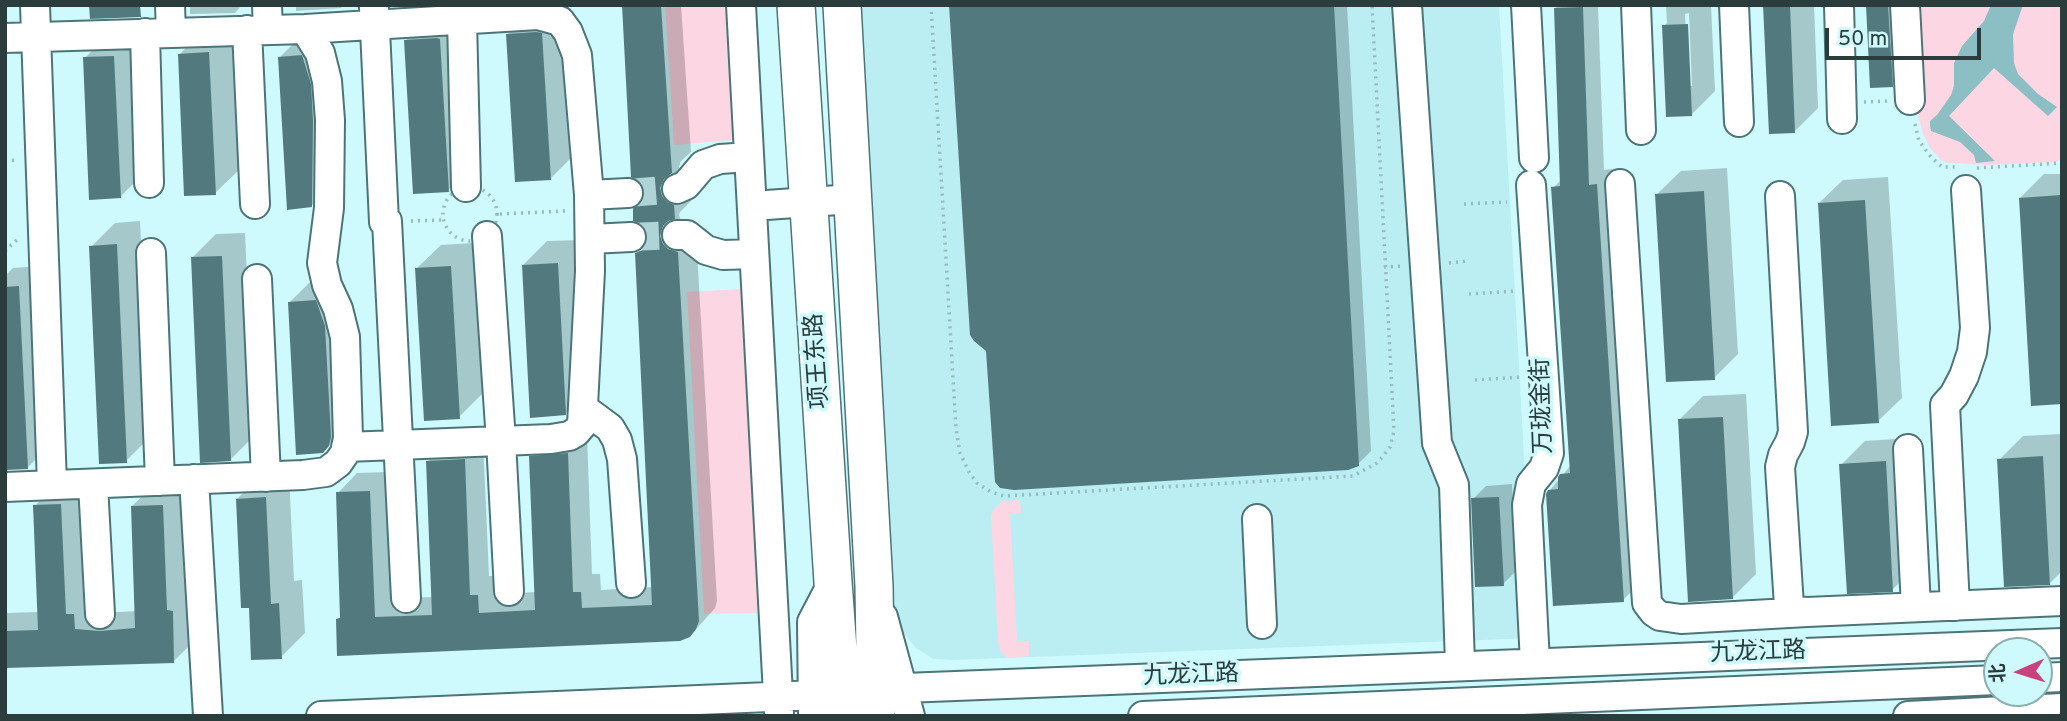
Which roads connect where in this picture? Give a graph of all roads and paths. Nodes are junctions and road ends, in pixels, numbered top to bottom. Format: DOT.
graph roads {
  1 [pos="35,5"];
  2 [pos="741,5"];
  3 [pos="796,5"];
  4 [pos="842,5"];
  5 [pos="931,5"];
  6 [pos="1372,5"];
  7 [pos="1407,5"];
  8 [pos="1526,5"];
  9 [pos="1636,5"];
  10 [pos="1734,5"];
  11 [pos="1839,5"];
  12 [pos="1905,5"];
  13 [pos="564,13"];
  14 [pos="374,15"];
  15 [pos="474,15"];
  16 [pos="261,22"];
  17 [pos="162,24"];
  18 [pos="305,29"];
  19 [pos="36,37"];
  20 [pos="5,38"];
  21 [pos="1910,100"];
  22 [pos="1842,111"];
  23 [pos="1739,122"];
  24 [pos="1640,130"];
  25 [pos="749,157"];
  26 [pos="2062,163"];
  27 [pos="1533,181"];
  28 [pos="149,183"];
  29 [pos="1620,184"];
  30 [pos="466,187"];
  31 [pos="677,189"];
  32 [pos="1966,190"];
  33 [pos="628,193"];
  34 [pos="1780,196"];
  35 [pos="853,199"];
  36 [pos="808,201"];
  37 [pos="589,203"];
  38 [pos="255,204"];
  39 [pos="1464,204"];
  40 [pos="752,206"];
  41 [pos="492,225"];
  42 [pos="677,235"];
  43 [pos="631,237"];
  44 [pos="591,239"];
  45 [pos="151,253"];
  46 [pos="754,254"];
  47 [pos="257,279"];
  48 [pos="1538,290"];
  49 [pos="1469,294"];
  50 [pos="1544,375"];
  51 [pos="1475,380"];
  52 [pos="583,408"];
  53 [pos="501,441"];
  54 [pos="399,445"];
  55 [pos="346,447"];
  56 [pos="1908,449"];
  57 [pos="266,477"];
  58 [pos="194,480"];
  59 [pos="160,481"];
  60 [pos="93,484"];
  61 [pos="52,485"];
  62 [pos="5,487"];
  63 [pos="1257,519"];
  64 [pos="631,583"];
  65 [pos="509,591"];
  66 [pos="406,598"];
  67 [pos="2062,601"];
  68 [pos="1955,606"];
  69 [pos="1916,607"];
  70 [pos="1807,612"];
  71 [pos="100,614"];
  72 [pos="1262,624"];
  73 [pos="2062,643"];
  74 [pos="1535,663"];
  75 [pos="1460,665"];
  76 [pos="1977,681"];
  77 [pos="852,702"];
  78 [pos="779,706"];
  79 [pos="2062,708"];
  80 [pos="1968,714"];
  81 [pos="208,716"];
  82 [pos="321,716"];
  83 [pos="910,716"];
  84 [pos="1143,716"];
  85 [pos="1908,716"];
  1 -- 19 [label="street"];
  2 -- 25 [label="street"];
  3 -- 36 [label="main road, 项王东路"];
  4 -- 35 [label="main road, 项王东路"];
  5 -- 6 [label="path"];
  7 -- 75 [label="street"];
  8 -- 27 [label="street, 万珑金街"];
  9 -- 24 [label="street"];
  10 -- 23 [label="street"];
  11 -- 22 [label="street"];
  12 -- 21 [label="street"];
  13 -- 15 [label="street"];
  13 -- 37 [label="street"];
  14 -- 15 [label="street"];
  14 -- 18 [label="street"];
  14 -- 54 [label="street"];
  15 -- 30 [label="street"];
  16 -- 17 [label="street"];
  16 -- 18 [label="street"];
  16 -- 38 [label="street"];
  17 -- 19 [label="street"];
  17 -- 28 [label="street"];
  18 -- 55 [label="street"];
  19 -- 20 [label="street"];
  19 -- 61 [label="street"];
  21 -- 22 [label="path"];
  21 -- 26 [label="path"];
  25 -- 31 [label="street"];
  25 -- 40 [label="street"];
  27 -- 39 [label="path"];
  27 -- 48 [label="street, 万珑金街"];
  29 -- 70 [label="street"];
  30 -- 41 [label="path"];
  30 -- 41 [label="path"];
  32 -- 68 [label="street"];
  33 -- 37 [label="street"];
  34 -- 70 [label="street"];
  35 -- 36 [label="street"];
  35 -- 77 [label="main road, 项王东路"];
  36 -- 40 [label="street"];
  36 -- 77 [label="main road, 项王东路"];
  37 -- 41 [label="path"];
  37 -- 44 [label="street"];
  40 -- 46 [label="street"];
  41 -- 53 [label="street"];
  42 -- 46 [label="street"];
  43 -- 44 [label="street"];
  44 -- 52 [label="street"];
  45 -- 59 [label="street"];
  46 -- 78 [label="street"];
  47 -- 57 [label="street"];
  48 -- 49 [label="path"];
  48 -- 50 [label="street, 万珑金街"];
  50 -- 51 [label="path"];
  50 -- 74 [label="street, 万珑金街"];
  52 -- 53 [label="street"];
  52 -- 64 [label="street"];
  53 -- 54 [label="street"];
  53 -- 65 [label="street"];
  54 -- 55 [label="street"];
  54 -- 66 [label="street"];
  55 -- 57 [label="street"];
  56 -- 69 [label="street"];
  57 -- 58 [label="street"];
  58 -- 59 [label="street"];
  58 -- 81 [label="street"];
  59 -- 60 [label="street"];
  60 -- 61 [label="street"];
  60 -- 71 [label="street"];
  61 -- 62 [label="street"];
  63 -- 72 [label="street"];
  67 -- 68 [label="street"];
  68 -- 69 [label="street"];
  69 -- 70 [label="street"];
  73 -- 74 [label="street, 九龙江路"];
  74 -- 75 [label="street, 九龙江路"];
  75 -- 77 [label="street, 九龙江路"];
  76 -- 80 [label="street"];
  76 -- 84 [label="street, 九龙江路"];
  77 -- 78 [label="street, 九龙江路"];
  77 -- 83 [label="street"];
  78 -- 82 [label="street, 九龙江路"];
  79 -- 80 [label="street"];
  80 -- 85 [label="street"];
}
